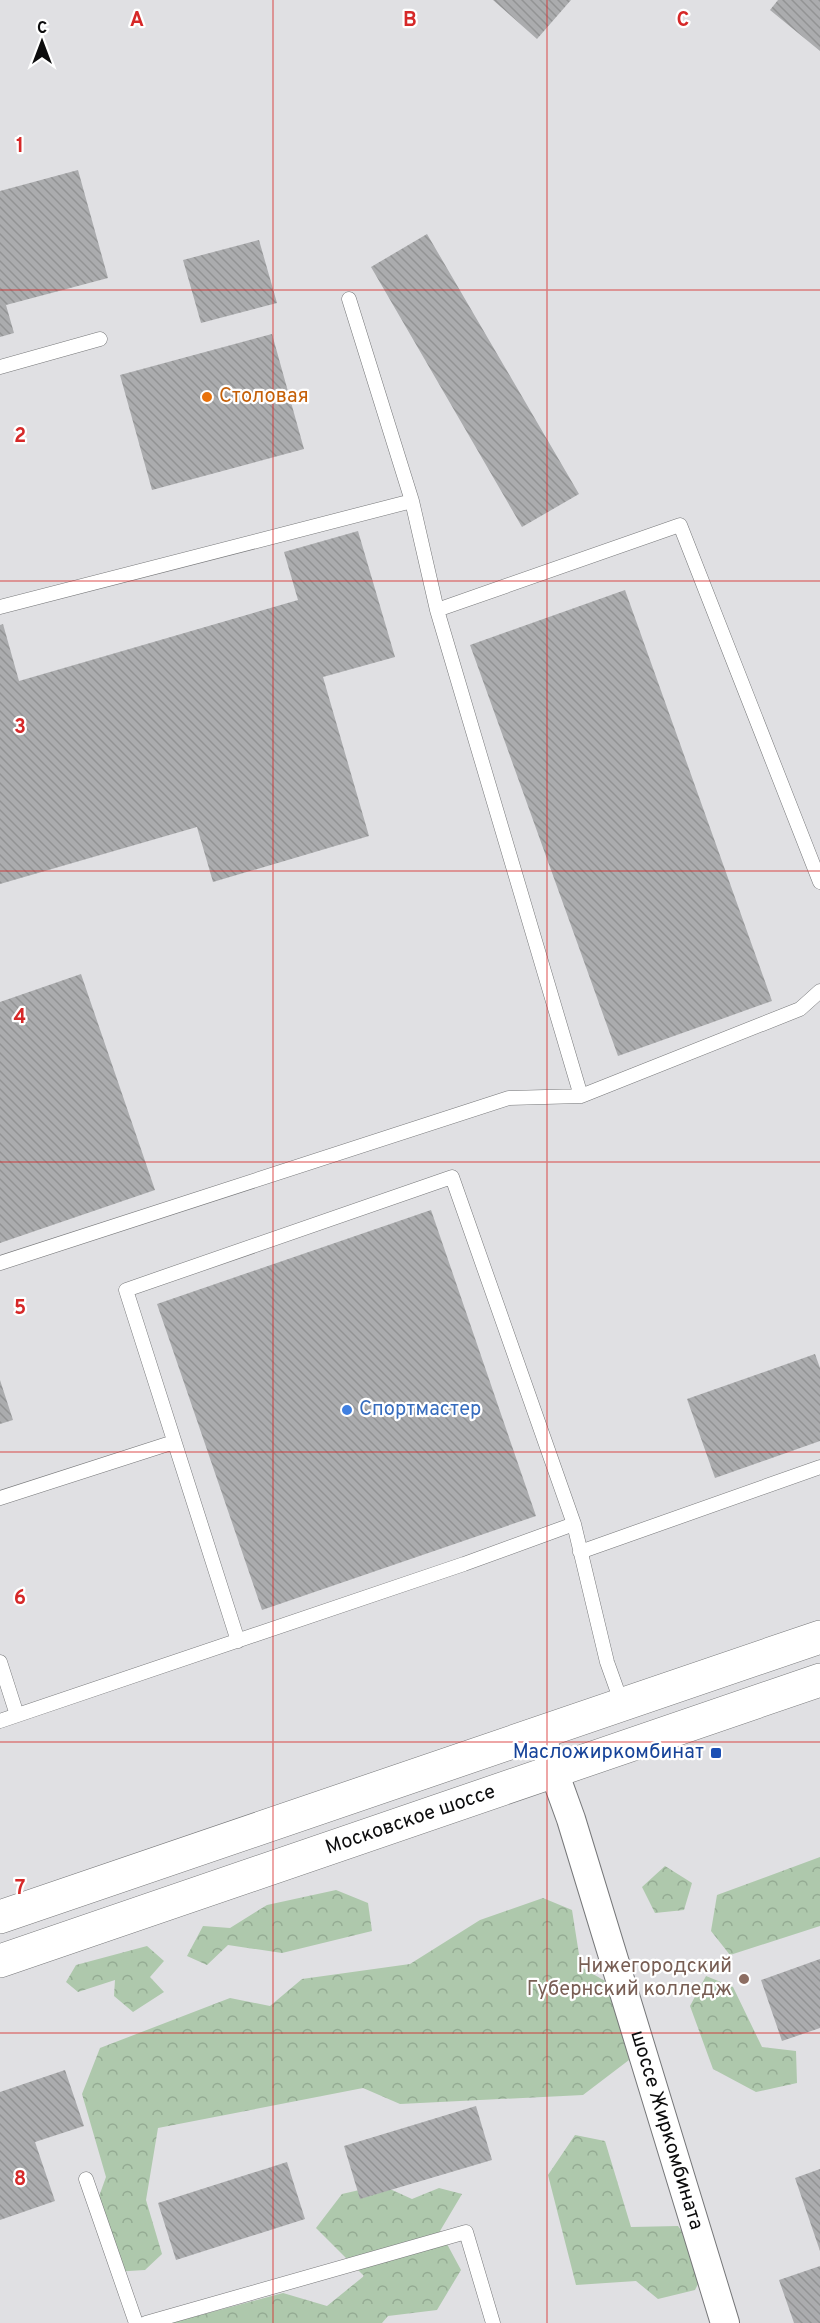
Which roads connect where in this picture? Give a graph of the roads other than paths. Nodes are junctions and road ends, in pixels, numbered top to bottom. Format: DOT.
graph roads {
  1 [pos="349,299"];
  2 [pos="100,339"];
  3 [pos="0,367"];
  4 [pos="412,501"];
  5 [pos="0,607"];
  6 [pos="437,610"];
  7 [pos="820,882"];
  8 [pos="820,991"];
  9 [pos="581,1096"];
  10 [pos="0,1263"];
  11 [pos="174,1442"];
  12 [pos="820,1467"];
  13 [pos="0,1498"];
  14 [pos="574,1524"];
  15 [pos="580,1552"];
  16 [pos="820,1637"];
  17 [pos="237,1641"];
  18 [pos="0,1662"];
  19 [pos="820,1680"];
  20 [pos="622,1705"];
  21 [pos="17,1715"];
  22 [pos="0,1721"];
  23 [pos="540,1733"];
  24 [pos="554,1772"];
  25 [pos="0,1917"];
  26 [pos="0,1961"];
  27 [pos="86,2179"];
  28 [pos="136,2323"];
  29 [pos="146,2323"];
  30 [pos="493,2323"];
  31 [pos="725,2323"];
  1 -- 4 [label="lane"];
  2 -- 3 [label="lane"];
  4 -- 5 [label="lane"];
  4 -- 6 [label="lane"];
  6 -- 7 [label="lane"];
  6 -- 9 [label="lane"];
  8 -- 9 [label="lane"];
  9 -- 10 [label="lane"];
  11 -- 13 [label="lane"];
  11 -- 14 [label="lane"];
  11 -- 17 [label="lane"];
  12 -- 15 [label="lane"];
  14 -- 15 [label="lane"];
  14 -- 17 [label="lane"];
  15 -- 20 [label="lane"];
  16 -- 20 [label="main road"];
  17 -- 21 [label="lane"];
  18 -- 21 [label="lane"];
  19 -- 24 [label="main road, Московское шоссе"];
  20 -- 23 [label="main road"];
  21 -- 22 [label="lane"];
  23 -- 24 [label="street, шоссе Жиркомбината"];
  23 -- 25 [label="main road"];
  24 -- 26 [label="main road, Московское шоссе"];
  24 -- 31 [label="street, шоссе Жиркомбината"];
  27 -- 28 [label="lane"];
  29 -- 30 [label="lane"];
}
